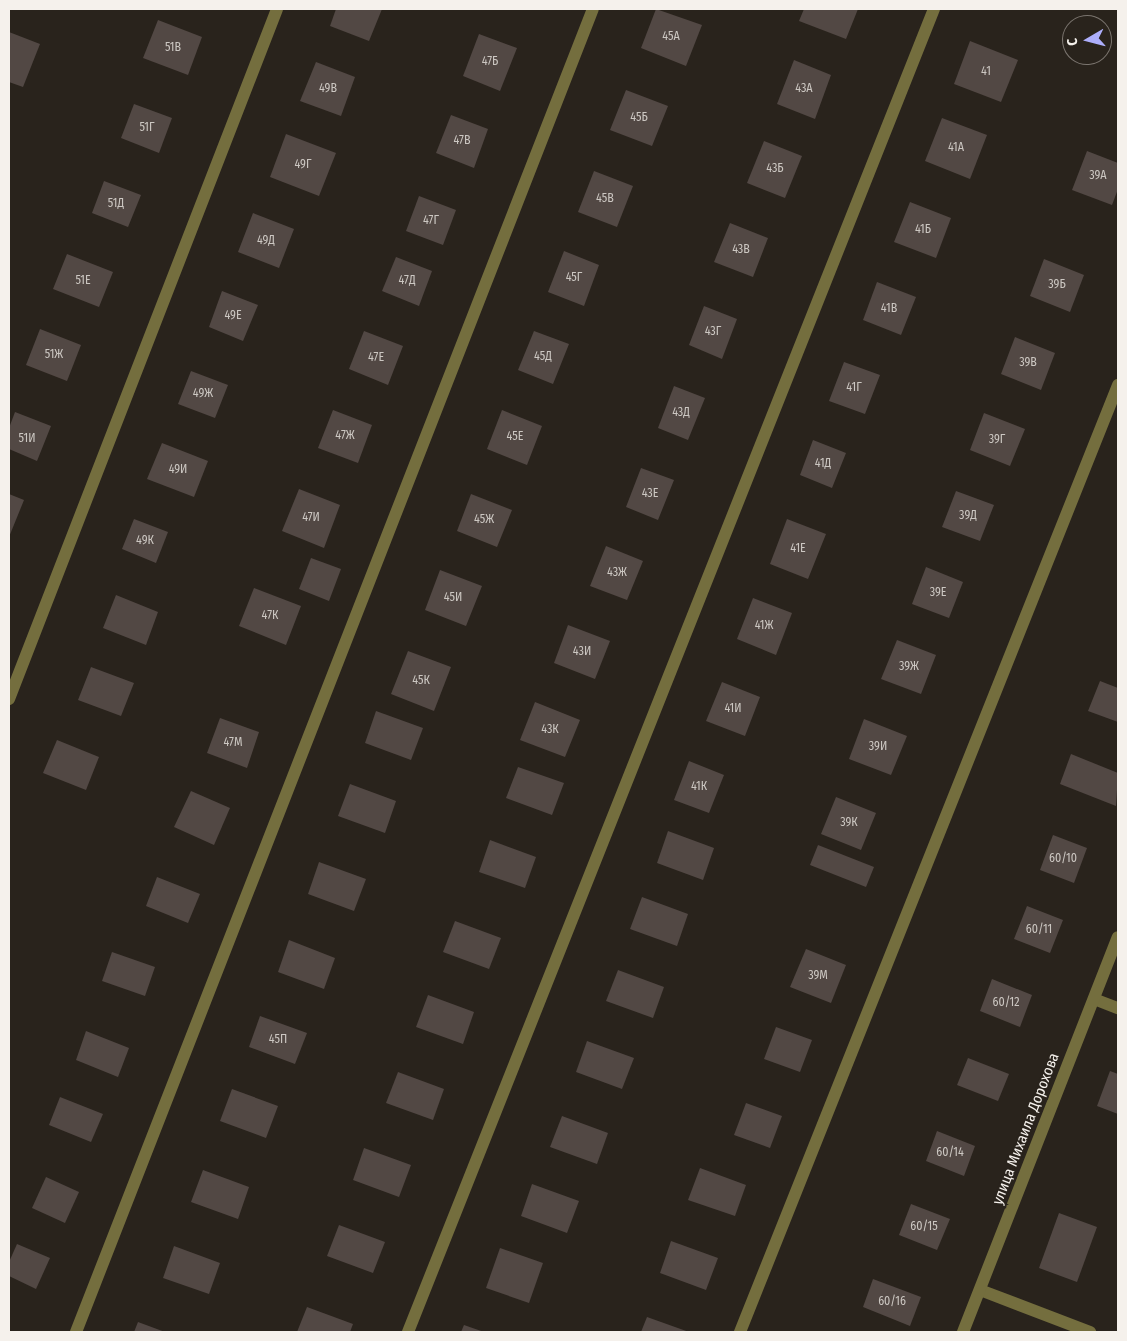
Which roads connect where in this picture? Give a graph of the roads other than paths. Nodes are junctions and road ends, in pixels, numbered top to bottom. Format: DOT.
graph roads {
  1 [pos="277,9"];
  2 [pos="593,9"];
  3 [pos="934,9"];
  4 [pos="1118,385"];
  5 [pos="9,699"];
  6 [pos="1118,937"];
  7 [pos="1094,999"];
  8 [pos="1118,1008"];
  9 [pos="980,1290"];
  10 [pos="76,1332"];
  11 [pos="408,1332"];
  12 [pos="740,1332"];
  13 [pos="963,1332"];
  14 [pos="1090,1332"];
  1 -- 5 [label="street"];
  2 -- 10 [label="street"];
  3 -- 11 [label="street"];
  4 -- 12 [label="street"];
  6 -- 7 [label="street, улица Михаила Дорохова"];
  7 -- 8 [label="street"];
  7 -- 9 [label="street, улица Михаила Дорохова"];
  9 -- 13 [label="street, улица Михаила Дорохова"];
  9 -- 14 [label="street"];
}
